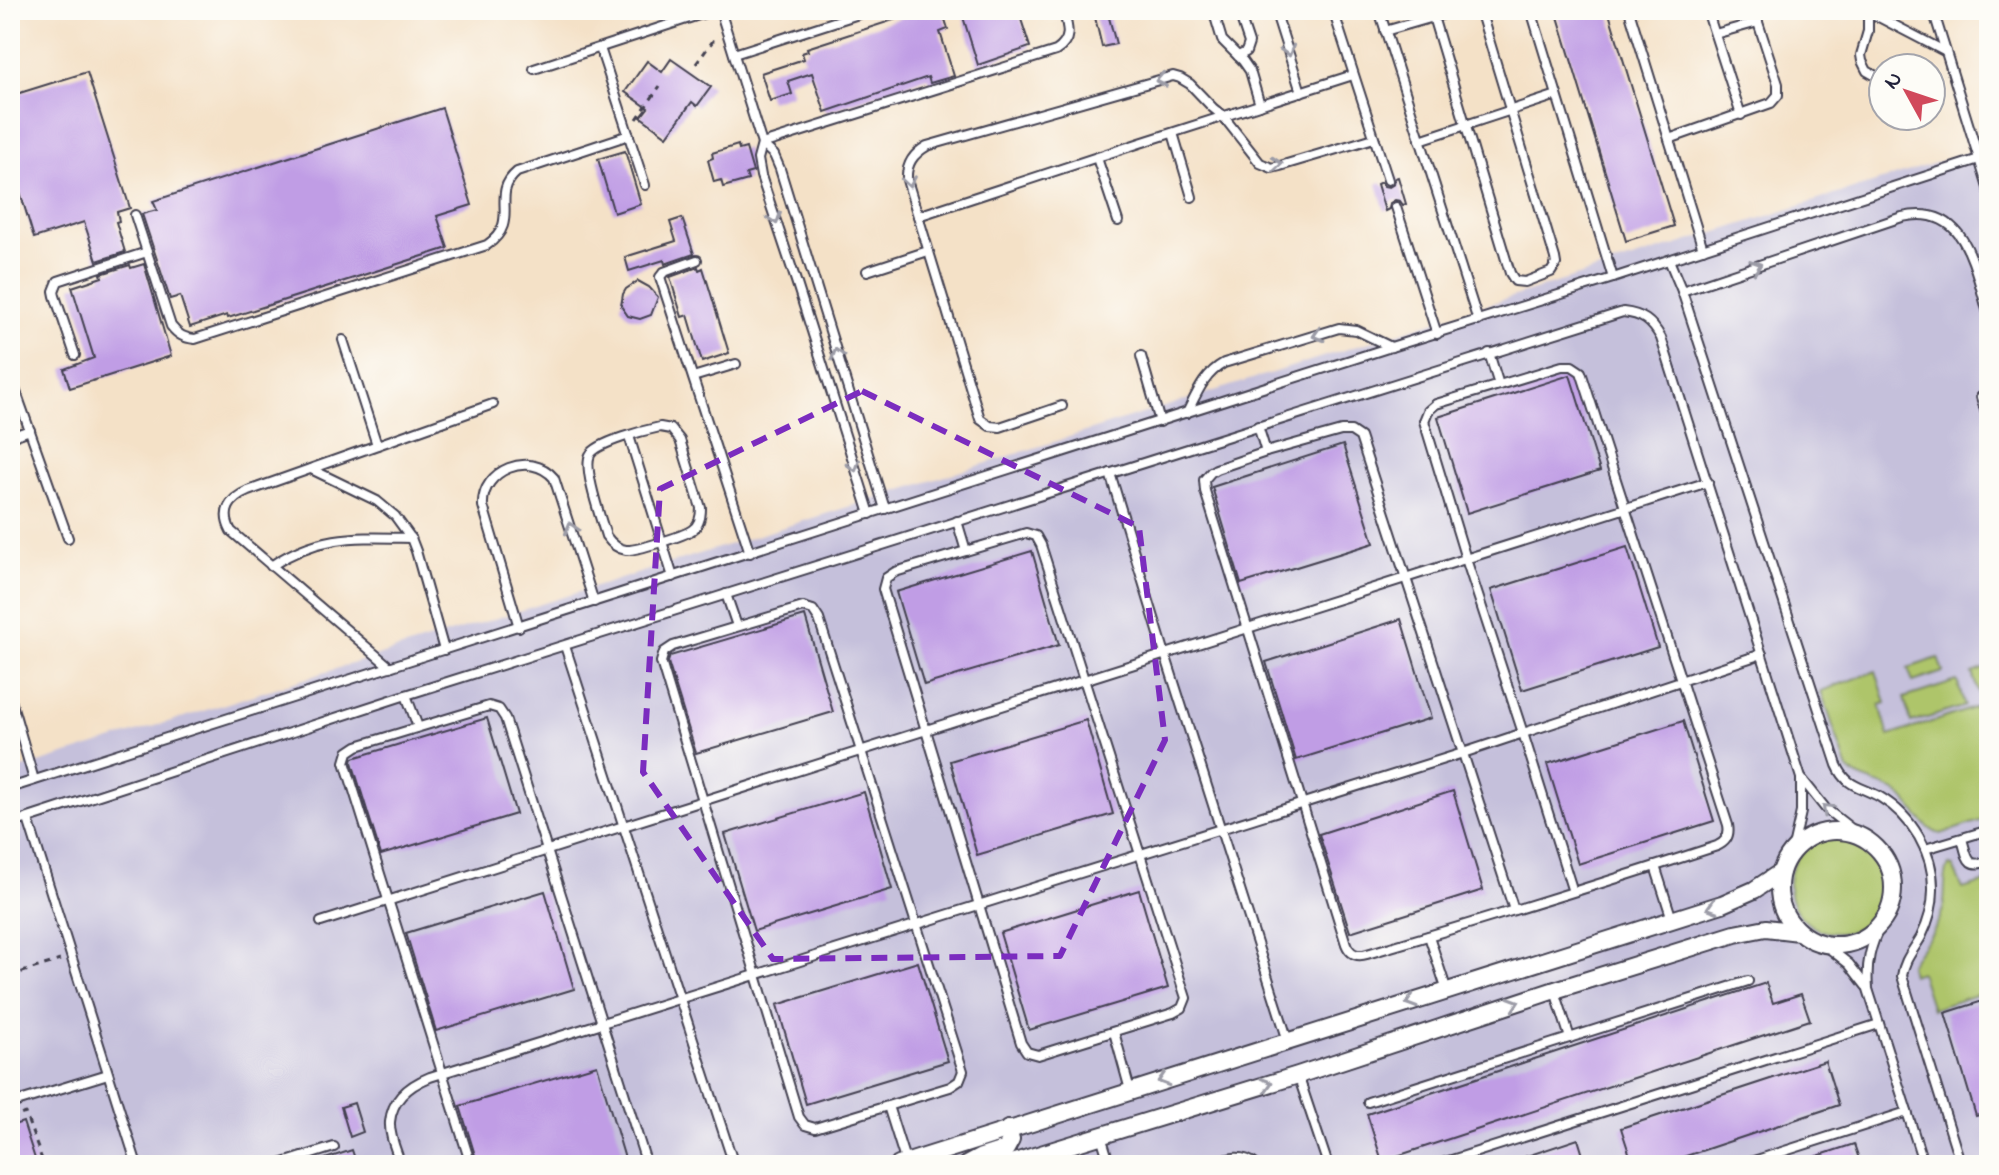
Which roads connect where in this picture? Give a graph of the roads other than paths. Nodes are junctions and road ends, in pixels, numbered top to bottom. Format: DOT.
graph roads {
  1 [pos="717,10"];
  2 [pos="871,10"];
  3 [pos="1213,10"];
  4 [pos="1238,10"];
  5 [pos="1275,10"];
  6 [pos="1333,10"];
  7 [pos="1379,10"];
  8 [pos="1458,10"];
  9 [pos="1480,10"];
  10 [pos="1531,10"];
  11 [pos="1629,10"];
  12 [pos="1707,10"];
  13 [pos="1754,10"];
  14 [pos="1933,10"];
  15 [pos="1066,11"];
  16 [pos="1868,11"];
  17 [pos="1432,14"];
  18 [pos="1758,22"];
  19 [pos="1385,31"];
  20 [pos="1715,34"];
  21 [pos="600,48"];
  22 [pos="1946,52"];
  23 [pos="734,54"];
  24 [pos="1947,55"];
  25 [pos="1238,56"];
  26 [pos="534,69"];
  27 [pos="1867,71"];
  28 [pos="1353,75"];
  29 [pos="1301,92"];
  30 [pos="1557,95"];
  31 [pos="1260,105"];
  32 [pos="1510,111"];
  33 [pos="1741,115"];
  34 [pos="1223,116"];
  35 [pos="1466,125"];
  36 [pos="628,133"];
  37 [pos="1173,133"];
  38 [pos="1374,138"];
  39 [pos="1669,139"];
  40 [pos="1420,140"];
  41 [pos="762,144"];
  42 [pos="1097,158"];
  43 [pos="1979,159"];
  44 [pos="1388,180"];
  45 [pos="645,185"];
  46 [pos="1989,191"];
  47 [pos="1192,197"];
  48 [pos="1396,207"];
  49 [pos="135,215"];
  50 [pos="918,216"];
  51 [pos="1118,221"];
  52 [pos="1703,249"];
  53 [pos="928,251"];
  54 [pos="147,252"];
  55 [pos="697,260"];
  56 [pos="1669,260"];
  57 [pos="867,271"];
  58 [pos="1613,278"];
  59 [pos="813,279"];
  60 [pos="797,284"];
  61 [pos="1682,291"];
  62 [pos="1989,316"];
  63 [pos="1478,321"];
  64 [pos="1437,334"];
  65 [pos="343,340"];
  66 [pos="1391,347"];
  67 [pos="1489,353"];
  68 [pos="75,355"];
  69 [pos="1141,356"];
  70 [pos="736,364"];
  71 [pos="10,375"];
  72 [pos="693,377"];
  73 [pos="1499,385"];
  74 [pos="1981,397"];
  75 [pos="493,404"];
  76 [pos="1062,406"];
  77 [pos="1187,413"];
  78 [pos="1160,422"];
  79 [pos="1989,423"];
  80 [pos="1258,426"];
  81 [pos="30,430"];
  82 [pos="629,436"];
  83 [pos="10,437"];
  84 [pos="377,445"];
  85 [pos="1266,452"];
  86 [pos="311,469"];
  87 [pos="1110,473"];
  88 [pos="1708,482"];
  89 [pos="885,509"];
  90 [pos="1626,509"];
  91 [pos="870,514"];
  92 [pos="957,521"];
  93 [pos="68,538"];
  94 [pos="411,538"];
  95 [pos="662,541"];
  96 [pos="966,551"];
  97 [pos="750,553"];
  98 [pos="1466,559"];
  99 [pos="271,566"];
  100 [pos="673,577"];
  101 [pos="1406,578"];
  102 [pos="726,594"];
  103 [pos="594,602"];
  104 [pos="737,626"];
  105 [pos="519,627"];
  106 [pos="1247,629"];
  107 [pos="565,646"];
  108 [pos="444,650"];
  109 [pos="1165,654"];
  110 [pos="1762,654"];
  111 [pos="390,667"];
  112 [pos="1084,680"];
  113 [pos="1682,681"];
  114 [pos="406,695"];
  115 [pos="10,697"];
  116 [pos="418,727"];
  117 [pos="926,730"];
  118 [pos="1523,733"];
  119 [pos="861,751"];
  120 [pos="1463,753"];
  121 [pos="1801,778"];
  122 [pos="34,780"];
  123 [pos="10,788"];
  124 [pos="702,801"];
  125 [pos="1302,804"];
  126 [pos="28,819"];
  127 [pos="10,824"];
  128 [pos="623,827"];
  129 [pos="1221,829"];
  130 [pos="1989,830"];
  131 [pos="1858,834"];
  132 [pos="1962,839"];
  133 [pos="1925,849"];
  134 [pos="547,850"];
  135 [pos="1792,852"];
  136 [pos="1140,855"];
  137 [pos="1989,861"];
  138 [pos="1655,866"];
  139 [pos="1781,872"];
  140 [pos="1573,892"];
  141 [pos="388,901"];
  142 [pos="979,905"];
  143 [pos="1514,910"];
  144 [pos="1672,919"];
  145 [pos="321,922"];
  146 [pos="1882,923"];
  147 [pos="917,925"];
  148 [pos="1799,932"];
  149 [pos="1429,936"];
  150 [pos="1825,945"];
  151 [pos="755,976"];
  152 [pos="1748,981"];
  153 [pos="1868,989"];
  154 [pos="1555,990"];
  155 [pos="1447,991"];
  156 [pos="679,1000"];
  157 [pos="602,1024"];
  158 [pos="1879,1024"];
  159 [pos="1114,1032"];
  160 [pos="1570,1038"];
  161 [pos="1288,1042"];
  162 [pos="108,1074"];
  163 [pos="442,1074"];
  164 [pos="1298,1075"];
  165 [pos="1130,1090"];
  166 [pos="1368,1102"];
  167 [pos="10,1104"];
  168 [pos="888,1106"];
  169 [pos="1907,1112"];
  170 [pos="1008,1129"];
  171 [pos="1101,1136"];
  172 [pos="334,1147"];
  173 [pos="902,1164"];
  174 [pos="137,1165"];
  175 [pos="277,1165"];
  176 [pos="401,1165"];
  177 [pos="471,1165"];
  178 [pos="647,1165"];
  179 [pos="734,1165"];
  180 [pos="966,1165"];
  181 [pos="1005,1165"];
  182 [pos="1110,1165"];
  183 [pos="1209,1165"];
  184 [pos="1256,1165"];
  185 [pos="1328,1165"];
  186 [pos="1436,1165"];
  187 [pos="1741,1165"];
  188 [pos="1924,1165"];
  189 [pos="1961,1165"];
  1 -- 21 [label="lane"];
  1 -- 23 [label="lane"];
  2 -- 23 [label="lane"];
  3 -- 25 [label="lane"];
  4 -- 25 [label="lane"];
  5 -- 29 [label="lane, one-way"];
  6 -- 28 [label="lane"];
  7 -- 19 [label="lane"];
  8 -- 17 [label="lane"];
  9 -- 32 [label="lane"];
  10 -- 30 [label="lane"];
  11 -- 39 [label="lane"];
  12 -- 20 [label="lane"];
  13 -- 18 [label="lane"];
  14 -- 22 [label="lane"];
  15 -- 41 [label="lane"];
  16 -- 22 [label="lane"];
  16 -- 27 [label="lane"];
  17 -- 19 [label="lane"];
  17 -- 35 [label="lane"];
  18 -- 20 [label="lane"];
  18 -- 33 [label="lane"];
  19 -- 40 [label="lane"];
  20 -- 33 [label="lane"];
  21 -- 26 [label="lane"];
  21 -- 36 [label="lane"];
  23 -- 41 [label="lane"];
  24 -- 43 [label="lane"];
  25 -- 31 [label="lane"];
  28 -- 29 [label="lane"];
  28 -- 38 [label="lane"];
  29 -- 31 [label="lane"];
  30 -- 32 [label="lane"];
  30 -- 58 [label="lane"];
  31 -- 34 [label="lane"];
  32 -- 35 [label="lane"];
  32 -- 35 [label="lane"];
  33 -- 39 [label="lane"];
  34 -- 37 [label="lane"];
  34 -- 38 [label="lane, one-way"];
  34 -- 50 [label="lane, one-way"];
  35 -- 40 [label="lane"];
  36 -- 45 [label="lane"];
  36 -- 54 [label="lane"];
  37 -- 42 [label="lane"];
  37 -- 47 [label="lane"];
  38 -- 44 [label="lane"];
  39 -- 52 [label="lane"];
  40 -- 63 [label="lane"];
  41 -- 59 [label="lane"];
  41 -- 60 [label="lane, one-way"];
  42 -- 50 [label="lane"];
  42 -- 51 [label="lane"];
  43 -- 46 [label="lane"];
  43 -- 52 [label="lane"];
  48 -- 64 [label="lane"];
  49 -- 54 [label="lane"];
  50 -- 53 [label="lane"];
  52 -- 56 [label="lane"];
  53 -- 57 [label="lane"];
  53 -- 76 [label="lane"];
  54 -- 68 [label="lane"];
  55 -- 72 [label="lane"];
  56 -- 58 [label="lane"];
  56 -- 61 [label="lane"];
  58 -- 63 [label="lane"];
  59 -- 60 [label="lane"];
  89 -- 59 [label="lane, one-way"];
  60 -- 91 [label="lane, one-way"];
  61 -- 62 [label="lane, one-way"];
  61 -- 133 [label="lane"];
  63 -- 64 [label="lane"];
  64 -- 66 [label="lane"];
  65 -- 84 [label="lane"];
  66 -- 77 [label="lane"];
  66 -- 77 [label="lane, one-way"];
  67 -- 73 [label="lane"];
  67 -- 80 [label="lane"];
  67 -- 88 [label="lane"];
  69 -- 78 [label="lane"];
  70 -- 72 [label="lane"];
  71 -- 81 [label="lane"];
  72 -- 97 [label="lane"];
  73 -- 90 [label="lane"];
  73 -- 98 [label="lane"];
  74 -- 79 [label="lane"];
  75 -- 84 [label="lane"];
  77 -- 78 [label="lane"];
  78 -- 89 [label="lane"];
  80 -- 85 [label="lane"];
  80 -- 87 [label="lane"];
  81 -- 83 [label="lane"];
  81 -- 93 [label="lane"];
  82 -- 95 [label="lane"];
  82 -- 95 [label="lane"];
  82 -- 95 [label="lane"];
  84 -- 86 [label="lane"];
  85 -- 101 [label="lane"];
  85 -- 106 [label="lane"];
  86 -- 94 [label="lane"];
  86 -- 99 [label="lane"];
  87 -- 92 [label="lane"];
  87 -- 109 [label="lane"];
  88 -- 90 [label="lane"];
  88 -- 110 [label="lane"];
  89 -- 91 [label="lane"];
  90 -- 98 [label="lane"];
  90 -- 113 [label="lane"];
  91 -- 97 [label="lane"];
  92 -- 96 [label="lane"];
  92 -- 102 [label="lane"];
  94 -- 99 [label="lane"];
  94 -- 108 [label="lane"];
  95 -- 100 [label="lane"];
  96 -- 112 [label="lane"];
  96 -- 117 [label="lane"];
  97 -- 100 [label="lane"];
  98 -- 101 [label="lane"];
  98 -- 118 [label="lane"];
  99 -- 111 [label="lane"];
  100 -- 103 [label="lane"];
  101 -- 106 [label="lane"];
  101 -- 120 [label="lane"];
  102 -- 104 [label="lane"];
  102 -- 107 [label="lane"];
  103 -- 105 [label="lane"];
  103 -- 105 [label="lane, one-way"];
  104 -- 119 [label="lane"];
  104 -- 124 [label="lane"];
  105 -- 108 [label="lane"];
  106 -- 109 [label="lane"];
  106 -- 125 [label="lane"];
  107 -- 114 [label="lane"];
  107 -- 128 [label="lane"];
  108 -- 111 [label="lane"];
  109 -- 112 [label="lane"];
  109 -- 129 [label="lane"];
  110 -- 113 [label="lane"];
  110 -- 121 [label="lane"];
  111 -- 122 [label="lane"];
  112 -- 117 [label="lane"];
  112 -- 136 [label="lane"];
  113 -- 118 [label="lane"];
  113 -- 138 [label="lane"];
  114 -- 116 [label="lane"];
  114 -- 126 [label="lane"];
  115 -- 122 [label="lane"];
  116 -- 134 [label="lane"];
  116 -- 141 [label="lane"];
  117 -- 119 [label="lane"];
  117 -- 142 [label="lane"];
  118 -- 120 [label="lane"];
  118 -- 140 [label="lane"];
  119 -- 124 [label="lane"];
  119 -- 147 [label="lane"];
  120 -- 125 [label="lane"];
  120 -- 143 [label="lane"];
  131 -- 121 [label="lane, one-way"];
  121 -- 135 [label="lane"];
  122 -- 123 [label="lane"];
  124 -- 128 [label="lane"];
  124 -- 151 [label="lane"];
  125 -- 129 [label="lane"];
  125 -- 149 [label="lane"];
  126 -- 127 [label="lane"];
  126 -- 162 [label="lane"];
  128 -- 134 [label="lane"];
  128 -- 156 [label="lane"];
  129 -- 136 [label="lane"];
  129 -- 161 [label="lane"];
  130 -- 132 [label="lane"];
  131 -- 135 [label="street"];
  131 -- 146 [label="street"];
  132 -- 133 [label="lane"];
  132 -- 137 [label="lane"];
  133 -- 189 [label="lane"];
  134 -- 141 [label="lane"];
  134 -- 157 [label="lane"];
  135 -- 139 [label="street"];
  136 -- 142 [label="lane"];
  136 -- 159 [label="lane"];
  138 -- 140 [label="lane"];
  138 -- 144 [label="lane"];
  139 -- 144 [label="street, one-way"];
  139 -- 148 [label="street"];
  140 -- 143 [label="lane"];
  141 -- 145 [label="lane"];
  141 -- 163 [label="lane"];
  142 -- 147 [label="lane"];
  142 -- 159 [label="lane"];
  143 -- 149 [label="lane"];
  144 -- 155 [label="street"];
  146 -- 150 [label="street"];
  146 -- 153 [label="lane"];
  147 -- 151 [label="lane"];
  147 -- 168 [label="lane"];
  148 -- 150 [label="street"];
  148 -- 154 [label="street"];
  149 -- 155 [label="lane"];
  150 -- 153 [label="lane"];
  151 -- 156 [label="lane"];
  151 -- 168 [label="lane"];
  152 -- 160 [label="lane"];
  153 -- 158 [label="lane"];
  154 -- 160 [label="lane"];
  164 -- 154 [label="street, one-way"];
  155 -- 161 [label="street, one-way"];
  156 -- 157 [label="lane"];
  156 -- 179 [label="lane"];
  157 -- 163 [label="lane"];
  157 -- 178 [label="lane"];
  158 -- 169 [label="lane"];
  158 -- 186 [label="lane"];
  159 -- 165 [label="lane"];
  160 -- 166 [label="lane"];
  161 -- 165 [label="street, one-way"];
  162 -- 167 [label="lane"];
  162 -- 174 [label="lane"];
  163 -- 176 [label="lane"];
  163 -- 177 [label="lane"];
  171 -- 164 [label="street, one-way"];
  164 -- 185 [label="lane"];
  165 -- 170 [label="street"];
  168 -- 173 [label="lane"];
  169 -- 187 [label="lane"];
  169 -- 188 [label="lane"];
  170 -- 173 [label="street"];
  170 -- 180 [label="street"];
  171 -- 181 [label="street"];
  171 -- 182 [label="lane"];
  172 -- 175 [label="lane"];
  183 -- 184 [label="lane"];
}
